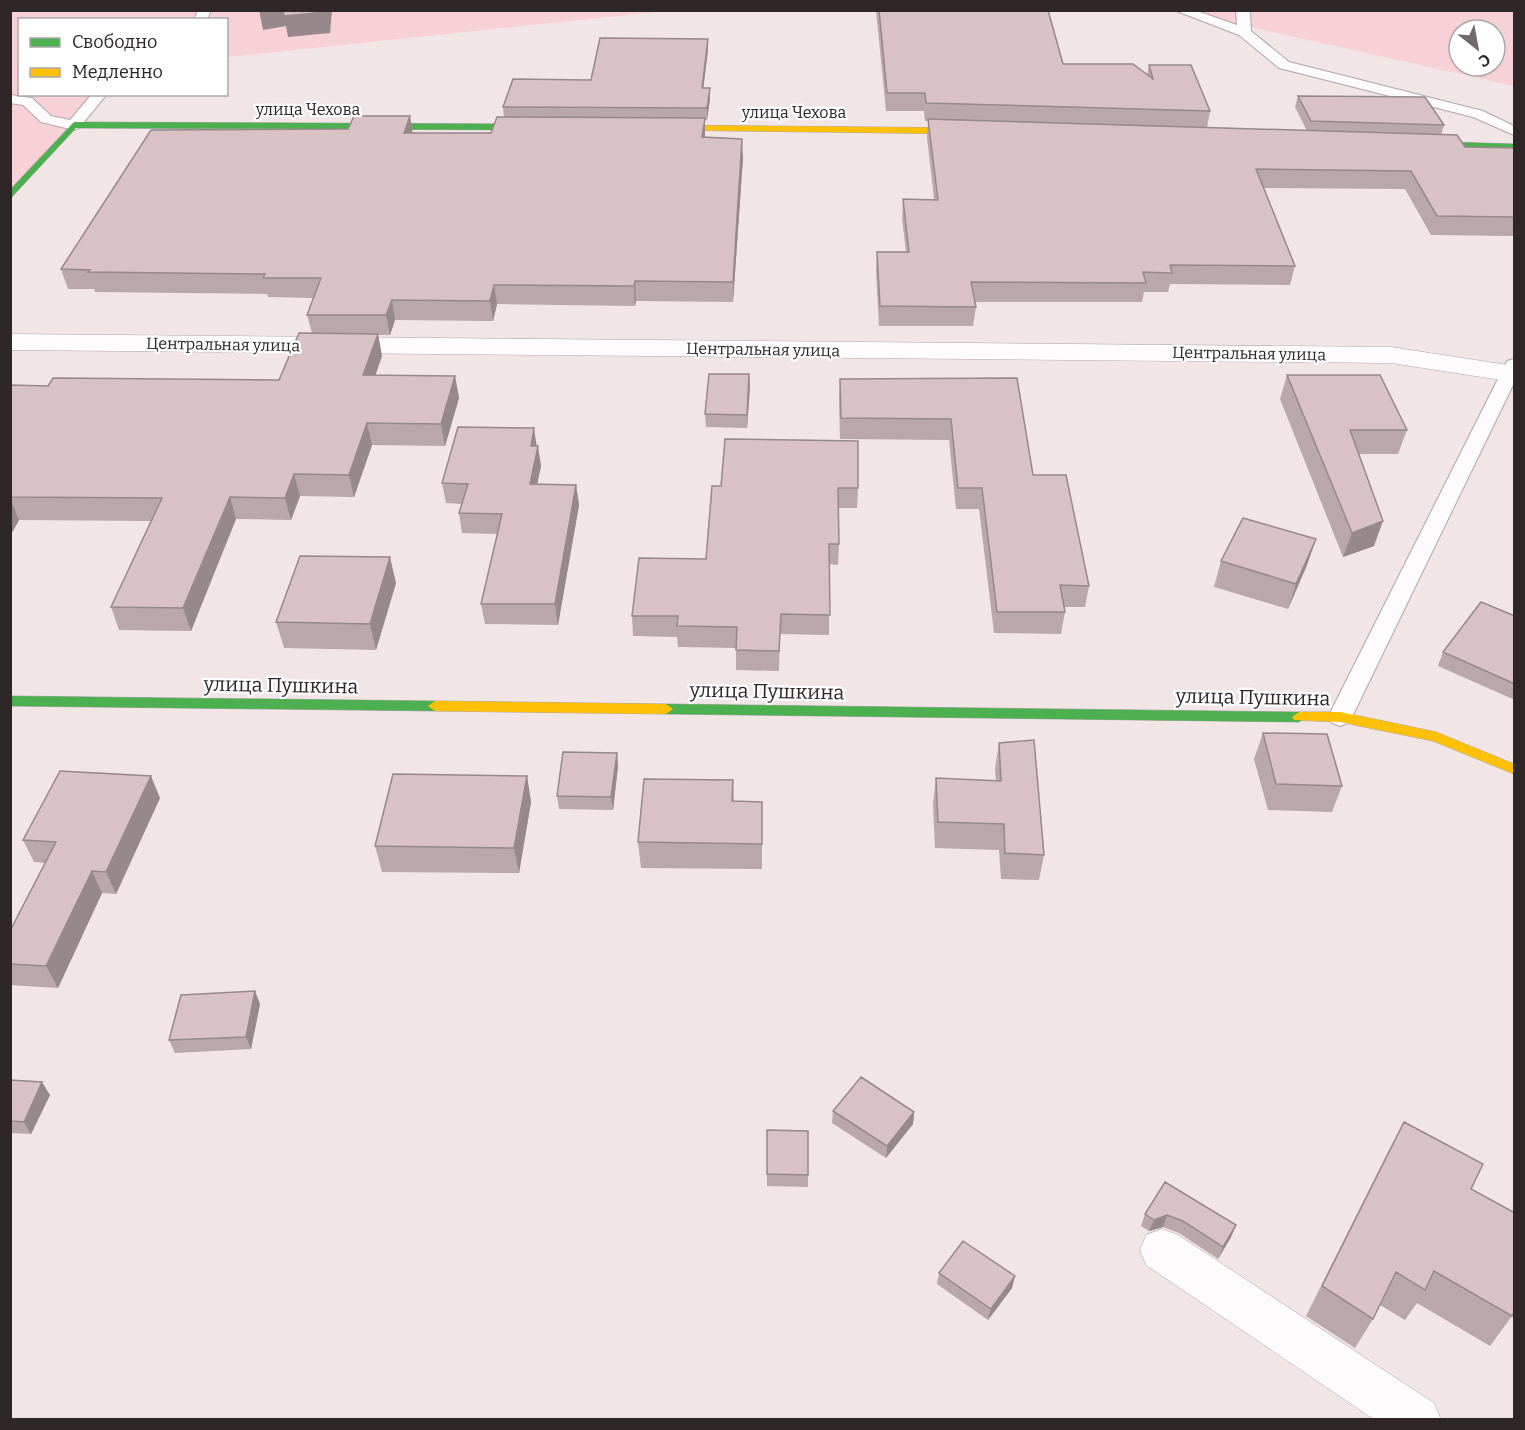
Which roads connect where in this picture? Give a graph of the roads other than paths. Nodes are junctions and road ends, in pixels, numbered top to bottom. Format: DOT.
graph roads {
  1 [pos="1180,10"];
  2 [pos="1243,10"];
  3 [pos="1244,32"];
  4 [pos="98,96"];
  5 [pos="10,99"];
  6 [pos="74,125"];
  7 [pos="550,127"];
  8 [pos="646,128"];
  9 [pos="991,131"];
  10 [pos="1515,131"];
  11 [pos="1404,143"];
  12 [pos="1515,147"];
  13 [pos="10,196"];
  14 [pos="10,342"];
  15 [pos="1513,370"];
  16 [pos="10,701"];
  17 [pos="1340,717"];
  18 [pos="1515,769"];
  19 [pos="1162,1250"];
  20 [pos="1417,1419"];
  1 -- 3 [label="lane"];
  2 -- 3 [label="lane"];
  3 -- 10 [label="lane"];
  4 -- 6 [label="lane"];
  5 -- 6 [label="lane"];
  6 -- 7 [label="street, улица Чехова"];
  6 -- 13 [label="street"];
  8 -- 9 [label="street, улица Чехова"];
  11 -- 12 [label="street"];
  14 -- 15 [label="street, Центральная улица"];
  15 -- 17 [label="lane"];
  16 -- 17 [label="street, улица Пушкина"];
  17 -- 18 [label="street, улица Пушкина"];
  19 -- 20 [label="street"];
}
